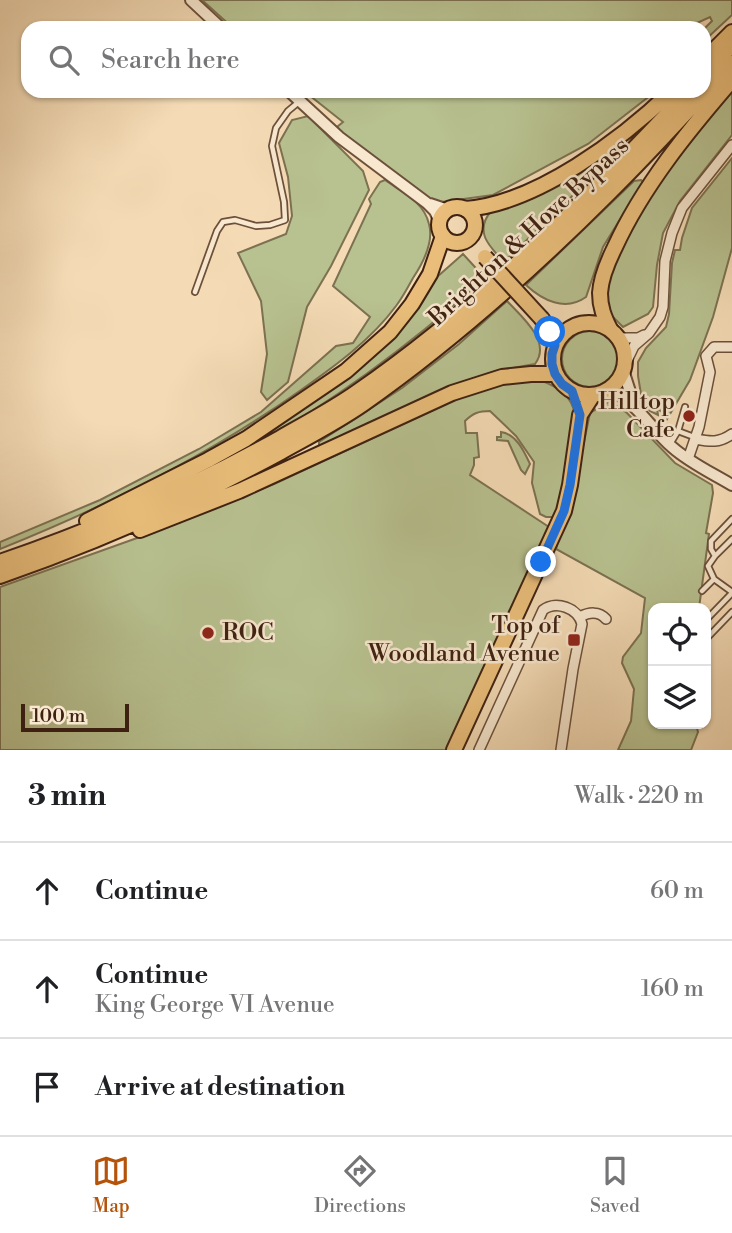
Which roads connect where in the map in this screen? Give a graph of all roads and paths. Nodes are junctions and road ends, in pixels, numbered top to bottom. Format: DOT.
graph roads {
  1 [pos="191,0"];
  2 [pos="214,21"];
  3 [pos="732,32"];
  4 [pos="732,45"];
  5 [pos="711,53"];
  6 [pos="732,63"];
  7 [pos="711,68"];
  8 [pos="732,80"];
  9 [pos="711,85"];
  10 [pos="297,98"];
  11 [pos="664,98"];
  12 [pos="682,98"];
  13 [pos="699,98"];
  14 [pos="300,101"];
  15 [pos="732,145"];
  16 [pos="465,209"];
  17 [pos="444,223"];
  18 [pos="468,237"];
  19 [pos="195,292"];
  20 [pos="542,319"];
  21 [pos="569,328"];
  22 [pos="614,333"];
  23 [pos="649,333"];
  24 [pos="555,345"];
  25 [pos="732,346"];
  26 [pos="624,368"];
  27 [pos="555,374"];
  28 [pos="608,390"];
  29 [pos="572,391"];
  30 [pos="593,395"];
  31 [pos="634,406"];
  32 [pos="684,407"];
  33 [pos="580,415"];
  34 [pos="678,431"];
  35 [pos="732,434"];
  36 [pos="696,439"];
  37 [pos="670,445"];
  38 [pos="688,459"];
  39 [pos="732,485"];
  40 [pos="732,520"];
  41 [pos="732,539"];
  42 [pos="68,551"];
  43 [pos="715,556"];
  44 [pos="7,560"];
  45 [pos="0,576"];
  46 [pos="715,579"];
  47 [pos="702,591"];
  48 [pos="732,593"];
  49 [pos="732,612"];
  50 [pos="711,615"];
  51 [pos="580,617"];
  52 [pos="606,619"];
  53 [pos="711,632"];
  54 [pos="482,749"];
  55 [pos="454,750"];
  56 [pos="561,750"];
  1 -- 2 [label="street"];
  3 -- 5 [label="main road"];
  4 -- 7 [label="main road"];
  6 -- 9 [label="main road, Brighton & Hove Bypass"];
  8 -- 22 [label="main road"];
  10 -- 14 [label="street"];
  11 -- 16 [label="main road"];
  12 -- 44 [label="main road, Brighton & Hove Bypass"];
  13 -- 42 [label="main road, Brighton & Hove Bypass"];
  14 -- 17 [label="street"];
  14 -- 19 [label="lane"];
  15 -- 23 [label="street"];
  16 -- 17 [label="main road"];
  16 -- 18 [label="main road"];
  17 -- 18 [label="main road"];
  17 -- 44 [label="main road"];
  18 -- 20 [label="main road, bridge"];
  20 -- 21 [label="main road"];
  20 -- 24 [label="main road"];
  21 -- 22 [label="main road"];
  21 -- 24 [label="main road"];
  22 -- 23 [label="street"];
  22 -- 26 [label="main road"];
  23 -- 26 [label="street"];
  24 -- 27 [label="main road"];
  25 -- 36 [label="street"];
  26 -- 28 [label="main road"];
  26 -- 31 [label="street"];
  27 -- 29 [label="main road"];
  27 -- 42 [label="main road"];
  28 -- 30 [label="main road"];
  28 -- 31 [label="street"];
  29 -- 30 [label="main road"];
  29 -- 33 [label="main road"];
  30 -- 33 [label="main road"];
  31 -- 37 [label="street"];
  32 -- 34 [label="lane"];
  33 -- 55 [label="main road"];
  34 -- 36 [label="lane"];
  34 -- 37 [label="lane"];
  35 -- 36 [label="street"];
  36 -- 38 [label="street"];
  37 -- 38 [label="street"];
  38 -- 39 [label="street"];
  40 -- 43 [label="lane"];
  41 -- 43 [label="lane"];
  42 -- 45 [label="main road, Brighton & Hove Bypass"];
  43 -- 46 [label="lane"];
  46 -- 47 [label="lane"];
  46 -- 48 [label="lane"];
  48 -- 50 [label="lane"];
  49 -- 53 [label="lane"];
  51 -- 52 [label="street"];
  51 -- 54 [label="street"];
  51 -- 56 [label="street"];
}
